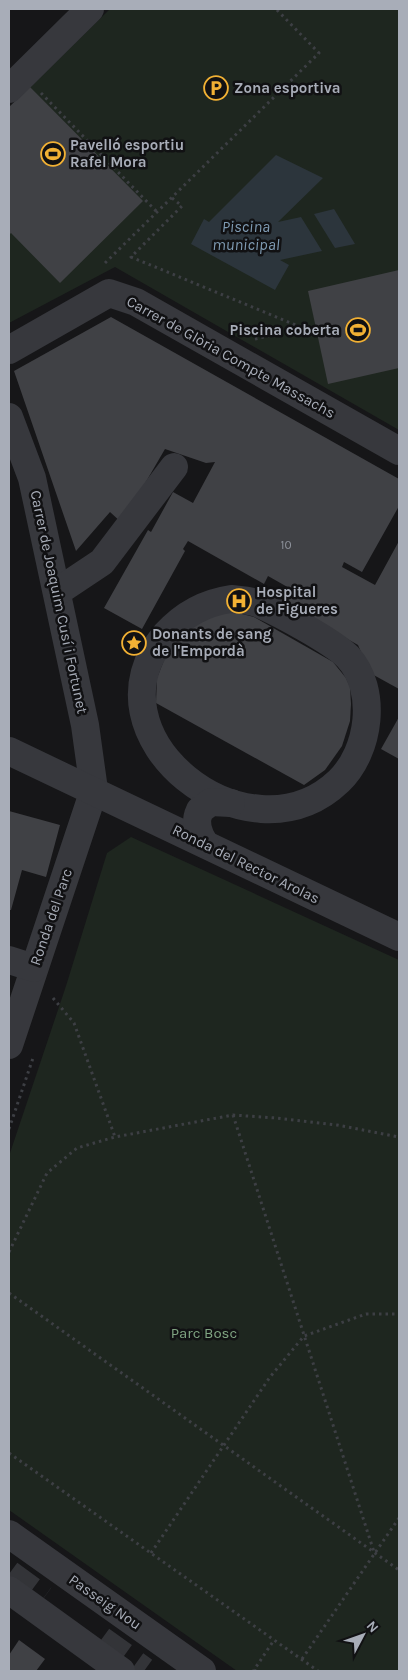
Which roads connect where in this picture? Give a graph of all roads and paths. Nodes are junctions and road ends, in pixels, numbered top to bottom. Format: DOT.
graph roads {
  1 [pos="90,9"];
  2 [pos="276,9"];
  3 [pos="17,81"];
  4 [pos="172,198"];
  5 [pos="157,212"];
  6 [pos="105,263"];
  7 [pos="254,339"];
  8 [pos="9,350"];
  9 [pos="9,417"];
  10 [pos="399,451"];
  11 [pos="174,467"];
  12 [pos="57,592"];
  13 [pos="9,751"];
  14 [pos="184,777"];
  15 [pos="94,790"];
  16 [pos="231,803"];
  17 [pos="161,822"];
  18 [pos="205,844"];
  19 [pos="399,937"];
  20 [pos="21,964"];
  21 [pos="53,998"];
  22 [pos="9,1045"];
  23 [pos="233,1116"];
  24 [pos="115,1137"];
  25 [pos="399,1137"];
  26 [pos="9,1252"];
  27 [pos="9,1293"];
  28 [pos="399,1314"];
  29 [pos="304,1336"];
  30 [pos="223,1447"];
  31 [pos="9,1453"];
  32 [pos="399,1518"];
  33 [pos="9,1534"];
  34 [pos="151,1552"];
  35 [pos="374,1552"];
  36 [pos="399,1570"];
  37 [pos="9,1590"];
  38 [pos="274,1640"];
  39 [pos="302,1659"];
  40 [pos="121,1671"];
  41 [pos="202,1671"];
  42 [pos="256,1671"];
  43 [pos="318,1671"];
  1 -- 3 [label="street"];
  2 -- 4 [label="path"];
  3 -- 5 [label="path"];
  4 -- 5 [label="path"];
  4 -- 7 [label="path"];
  5 -- 6 [label="path"];
  8 -- 10 [label="street, Carrer de Glòria Compte Massachs"];
  9 -- 12 [label="street, Carrer de Joaquim Cusí i Fortunet"];
  11 -- 12 [label="street"];
  12 -- 15 [label="street, Carrer de Joaquim Cusí i Fortunet"];
  13 -- 15 [label="street, Ronda del Rector Arolas"];
  14 -- 16 [label="street"];
  14 -- 16 [label="street"];
  14 -- 17 [label="street"];
  15 -- 17 [label="street, Ronda del Rector Arolas"];
  15 -- 20 [label="street, Ronda del Parc"];
  16 -- 18 [label="street"];
  17 -- 18 [label="street, Ronda del Rector Arolas"];
  18 -- 19 [label="street, Ronda del Rector Arolas"];
  20 -- 22 [label="street, Ronda del Parc"];
  21 -- 24 [label="path"];
  23 -- 24 [label="path"];
  23 -- 25 [label="path"];
  23 -- 29 [label="path"];
  24 -- 26 [label="path"];
  27 -- 30 [label="path"];
  28 -- 29 [label="path"];
  29 -- 30 [label="path"];
  29 -- 35 [label="path"];
  30 -- 34 [label="path"];
  30 -- 35 [label="path"];
  31 -- 34 [label="path"];
  32 -- 35 [label="path"];
  33 -- 41 [label="street, Passeig Nou"];
  34 -- 38 [label="path"];
  35 -- 36 [label="path"];
  35 -- 39 [label="path"];
  37 -- 40 [label="street"];
  38 -- 39 [label="path"];
  38 -- 42 [label="path"];
  39 -- 43 [label="path"];
}
